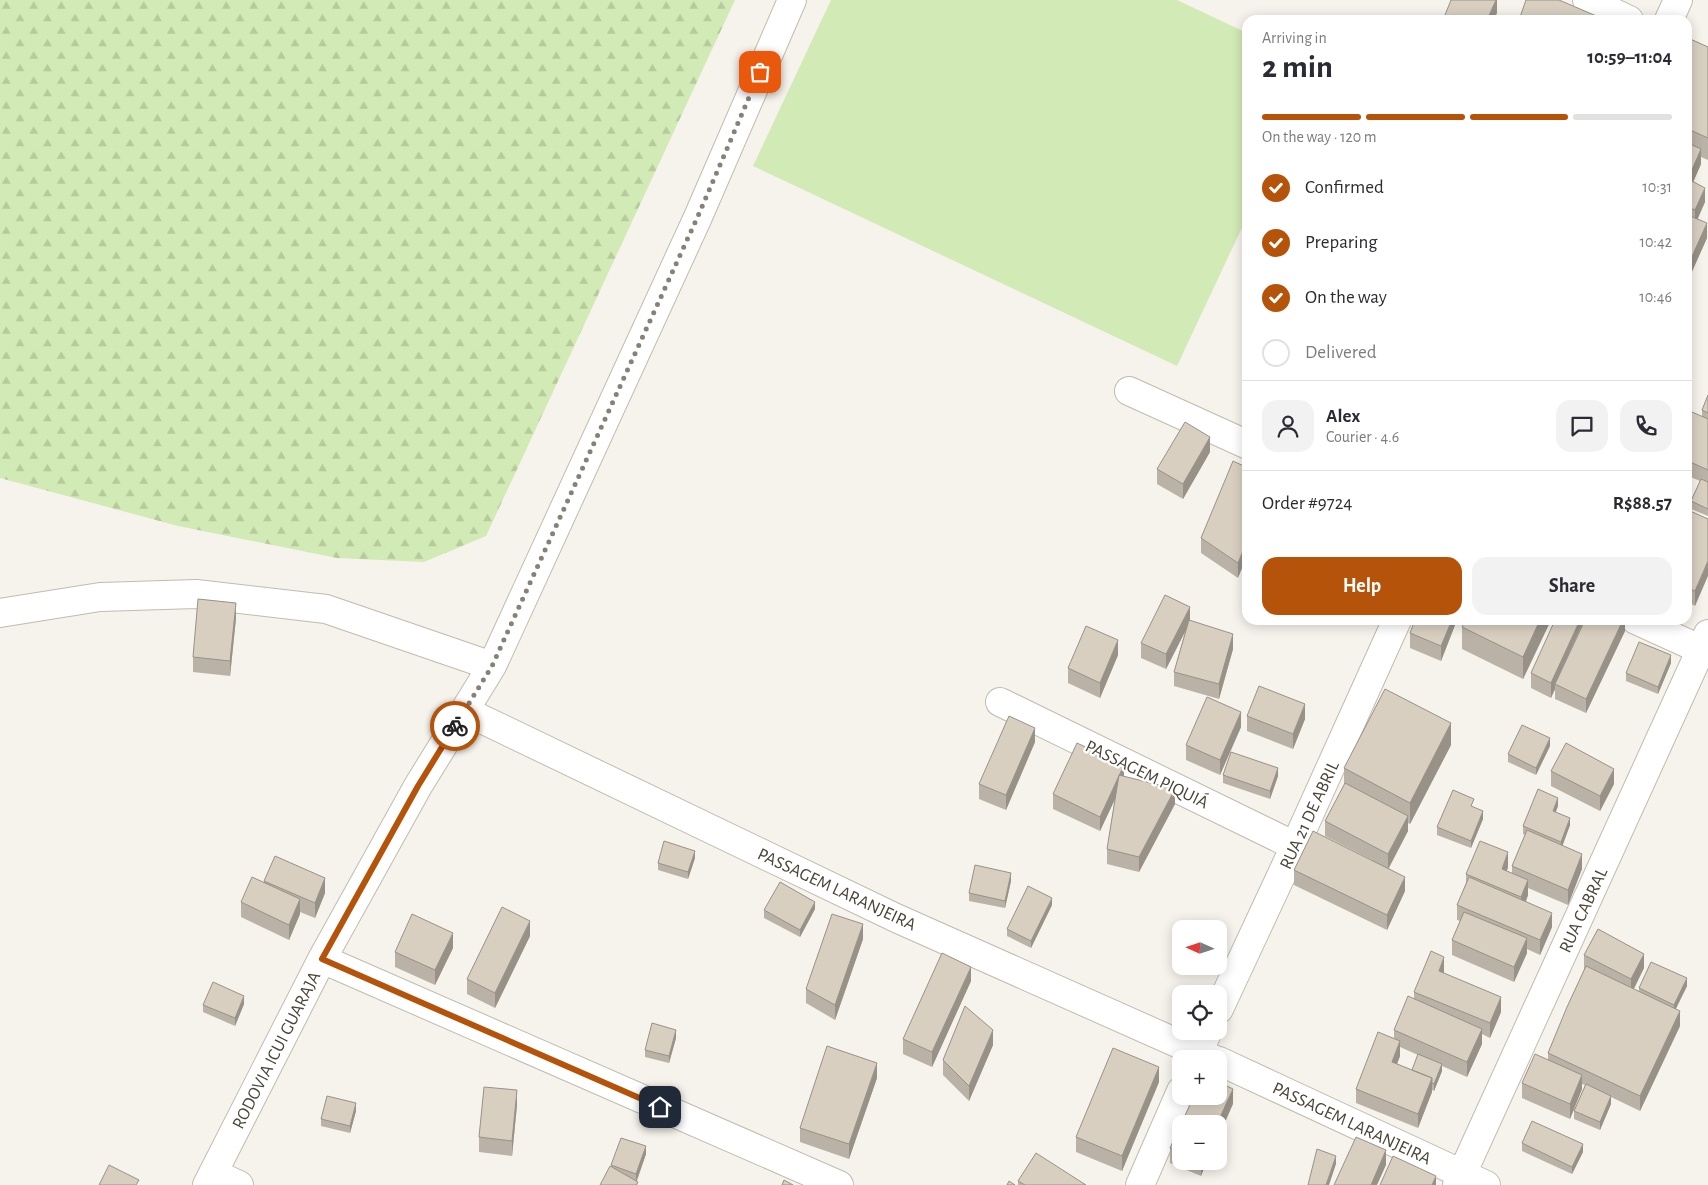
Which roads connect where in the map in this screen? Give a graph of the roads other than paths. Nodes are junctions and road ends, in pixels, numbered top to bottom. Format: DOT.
graph roads {
  1 [pos="792,0"];
  2 [pos="1587,0"];
  3 [pos="1678,0"];
  4 [pos="1618,15"];
  5 [pos="1670,15"];
  6 [pos="1129,391"];
  7 [pos="1242,442"];
  8 [pos="0,613"];
  9 [pos="1395,625"];
  10 [pos="1652,625"];
  11 [pos="1705,642"];
  12 [pos="492,666"];
  13 [pos="1000,702"];
  14 [pos="465,711"];
  15 [pos="1295,846"];
  16 [pos="322,959"];
  17 [pos="1227,991"];
  18 [pos="1202,1050"];
  19 [pos="1227,1062"];
  20 [pos="1175,1105"];
  21 [pos="210,1179"];
  22 [pos="1459,1180"];
  23 [pos="238,1185"];
  24 [pos="838,1185"];
  25 [pos="1140,1185"];
  26 [pos="1486,1185"];
  1 -- 12 [label="street, RODOVIA ICUI GUARAJA"];
  2 -- 4 [label="street"];
  3 -- 5 [label="street"];
  6 -- 7 [label="street"];
  8 -- 12 [label="street"];
  9 -- 15 [label="street, RUA 21 DE ABRIL"];
  10 -- 11 [label="street"];
  11 -- 22 [label="street, RUA CABRAL"];
  12 -- 14 [label="street, RODOVIA ICUI GUARAJA"];
  13 -- 15 [label="street, PASSAGEM PIQUIÁ"];
  14 -- 16 [label="street, RODOVIA ICUI GUARAJA"];
  14 -- 18 [label="street, PASSAGEM LARANJEIRA"];
  15 -- 17 [label="street, RUA 21 DE ABRIL"];
  16 -- 21 [label="street, RODOVIA ICUI GUARAJA"];
  16 -- 24 [label="street"];
  19 -- 22 [label="street, PASSAGEM LARANJEIRA"];
  20 -- 25 [label="street"];
  21 -- 23 [label="street"];
  22 -- 26 [label="street, PASSAGEM LARANJEIRA"];
}
